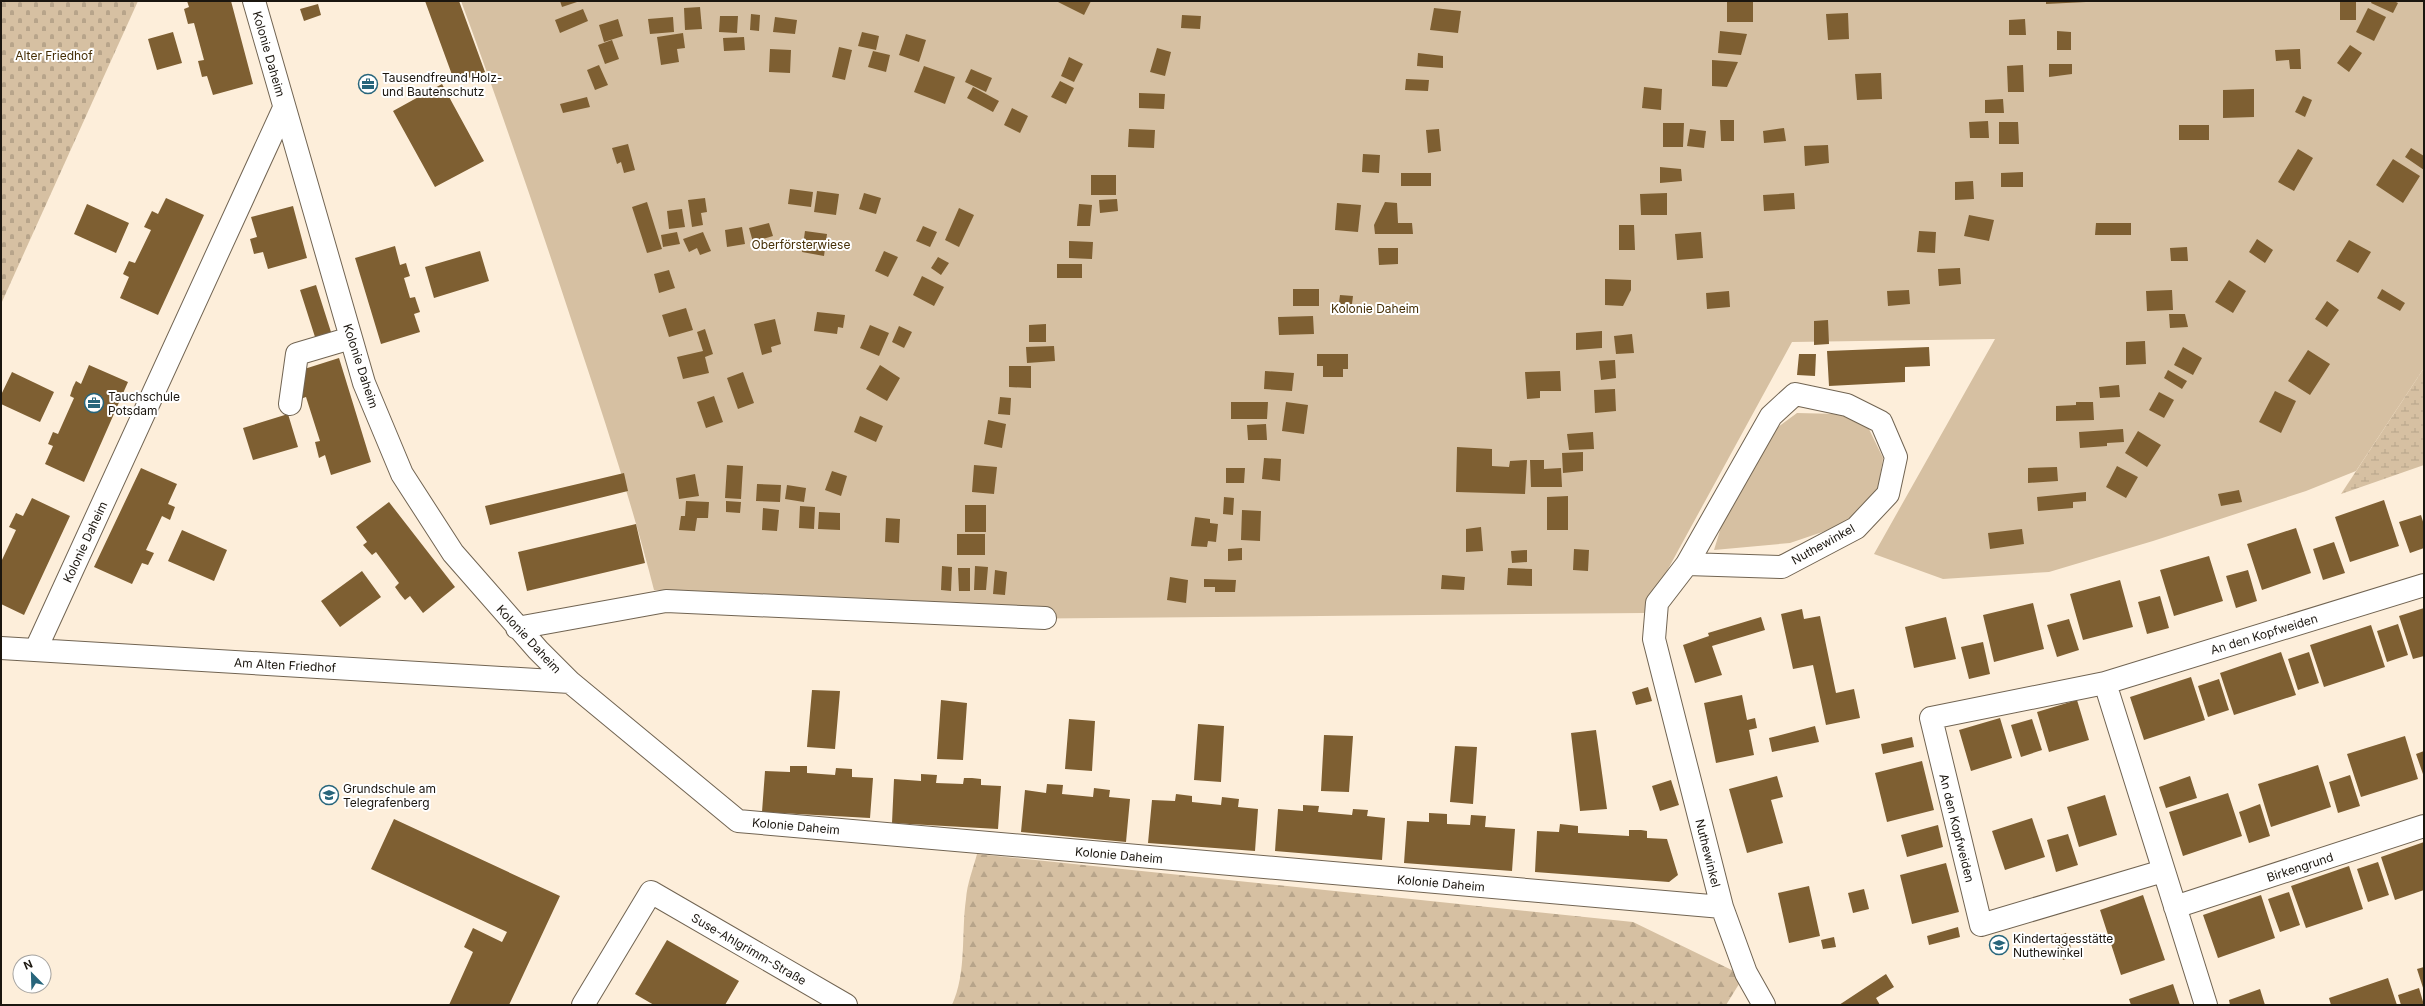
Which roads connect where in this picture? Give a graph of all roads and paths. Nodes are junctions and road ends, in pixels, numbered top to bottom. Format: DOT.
graph roads {
  1 [pos="254,1"];
  2 [pos="284,108"];
  3 [pos="351,338"];
  4 [pos="290,404"];
  5 [pos="1687,564"];
  6 [pos="2424,585"];
  7 [pos="1045,618"];
  8 [pos="517,628"];
  9 [pos="1,648"];
  10 [pos="36,649"];
  11 [pos="570,682"];
  12 [pos="2104,683"];
  13 [pos="2424,826"];
  14 [pos="2164,871"];
  15 [pos="1722,907"];
  16 [pos="2175,907"];
  17 [pos="583,1005"];
  18 [pos="846,1005"];
  19 [pos="1764,1005"];
  20 [pos="2206,1005"];
  1 -- 2 [label="street, Kolonie Daheim"];
  2 -- 3 [label="street, Kolonie Daheim"];
  2 -- 10 [label="street, Kolonie Daheim"];
  3 -- 4 [label="street"];
  3 -- 8 [label="street, Kolonie Daheim"];
  5 -- 5 [label="street, Nuthewinkel"];
  5 -- 15 [label="street, Nuthewinkel"];
  6 -- 12 [label="street, An den Kopfweiden"];
  7 -- 8 [label="street"];
  8 -- 11 [label="street, Kolonie Daheim"];
  9 -- 10 [label="street, Am Alten Friedhof"];
  10 -- 11 [label="street, Am Alten Friedhof"];
  11 -- 15 [label="street, Kolonie Daheim"];
  12 -- 14 [label="street"];
  12 -- 14 [label="street, An den Kopfweiden"];
  13 -- 16 [label="street, Birkengrund"];
  14 -- 16 [label="street"];
  15 -- 19 [label="street, Nuthewinkel"];
  16 -- 20 [label="street"];
  17 -- 18 [label="street, Suse-Ahlgrimm-Straße"];
}
